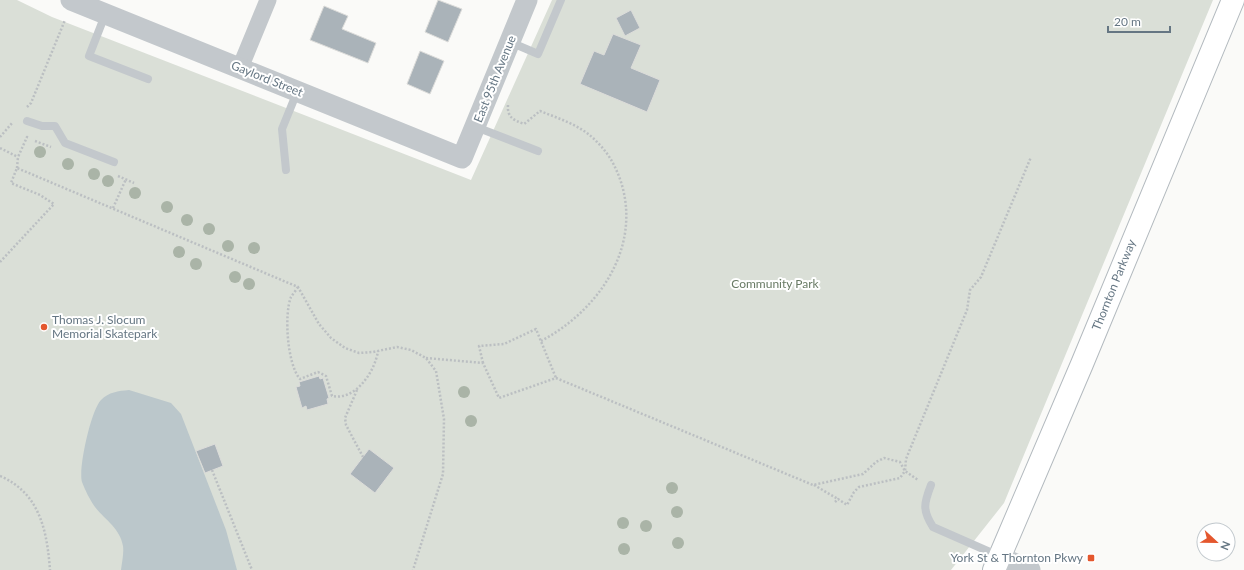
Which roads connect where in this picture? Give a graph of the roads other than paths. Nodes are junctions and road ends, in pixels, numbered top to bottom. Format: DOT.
graph roads {
  1 [pos="72,0"];
  2 [pos="268,0"];
  3 [pos="527,0"];
  4 [pos="561,0"];
  5 [pos="1233,0"];
  6 [pos="105,14"];
  7 [pos="510,42"];
  8 [pos="240,68"];
  9 [pos="148,79"];
  10 [pos="298,91"];
  11 [pos="27,121"];
  12 [pos="475,127"];
  13 [pos="538,151"];
  14 [pos="462,158"];
  15 [pos="114,162"];
  16 [pos="286,170"];
  17 [pos="931,485"];
  18 [pos="997,563"];
  19 [pos="1030,570"];
  1 -- 6 [label="street, Gaylord Street"];
  2 -- 8 [label="street"];
  3 -- 7 [label="street, East 95th Avenue"];
  4 -- 7 [label="lane"];
  5 -- 18 [label="main road, Thornton Parkway"];
  6 -- 8 [label="street, Gaylord Street"];
  6 -- 9 [label="lane"];
  7 -- 12 [label="street, East 95th Avenue"];
  8 -- 10 [label="street, Gaylord Street"];
  10 -- 14 [label="street, Gaylord Street"];
  10 -- 16 [label="lane"];
  11 -- 15 [label="lane"];
  12 -- 13 [label="lane"];
  12 -- 14 [label="street, East 95th Avenue"];
  17 -- 18 [label="lane"];
  18 -- 19 [label="street"];
}
